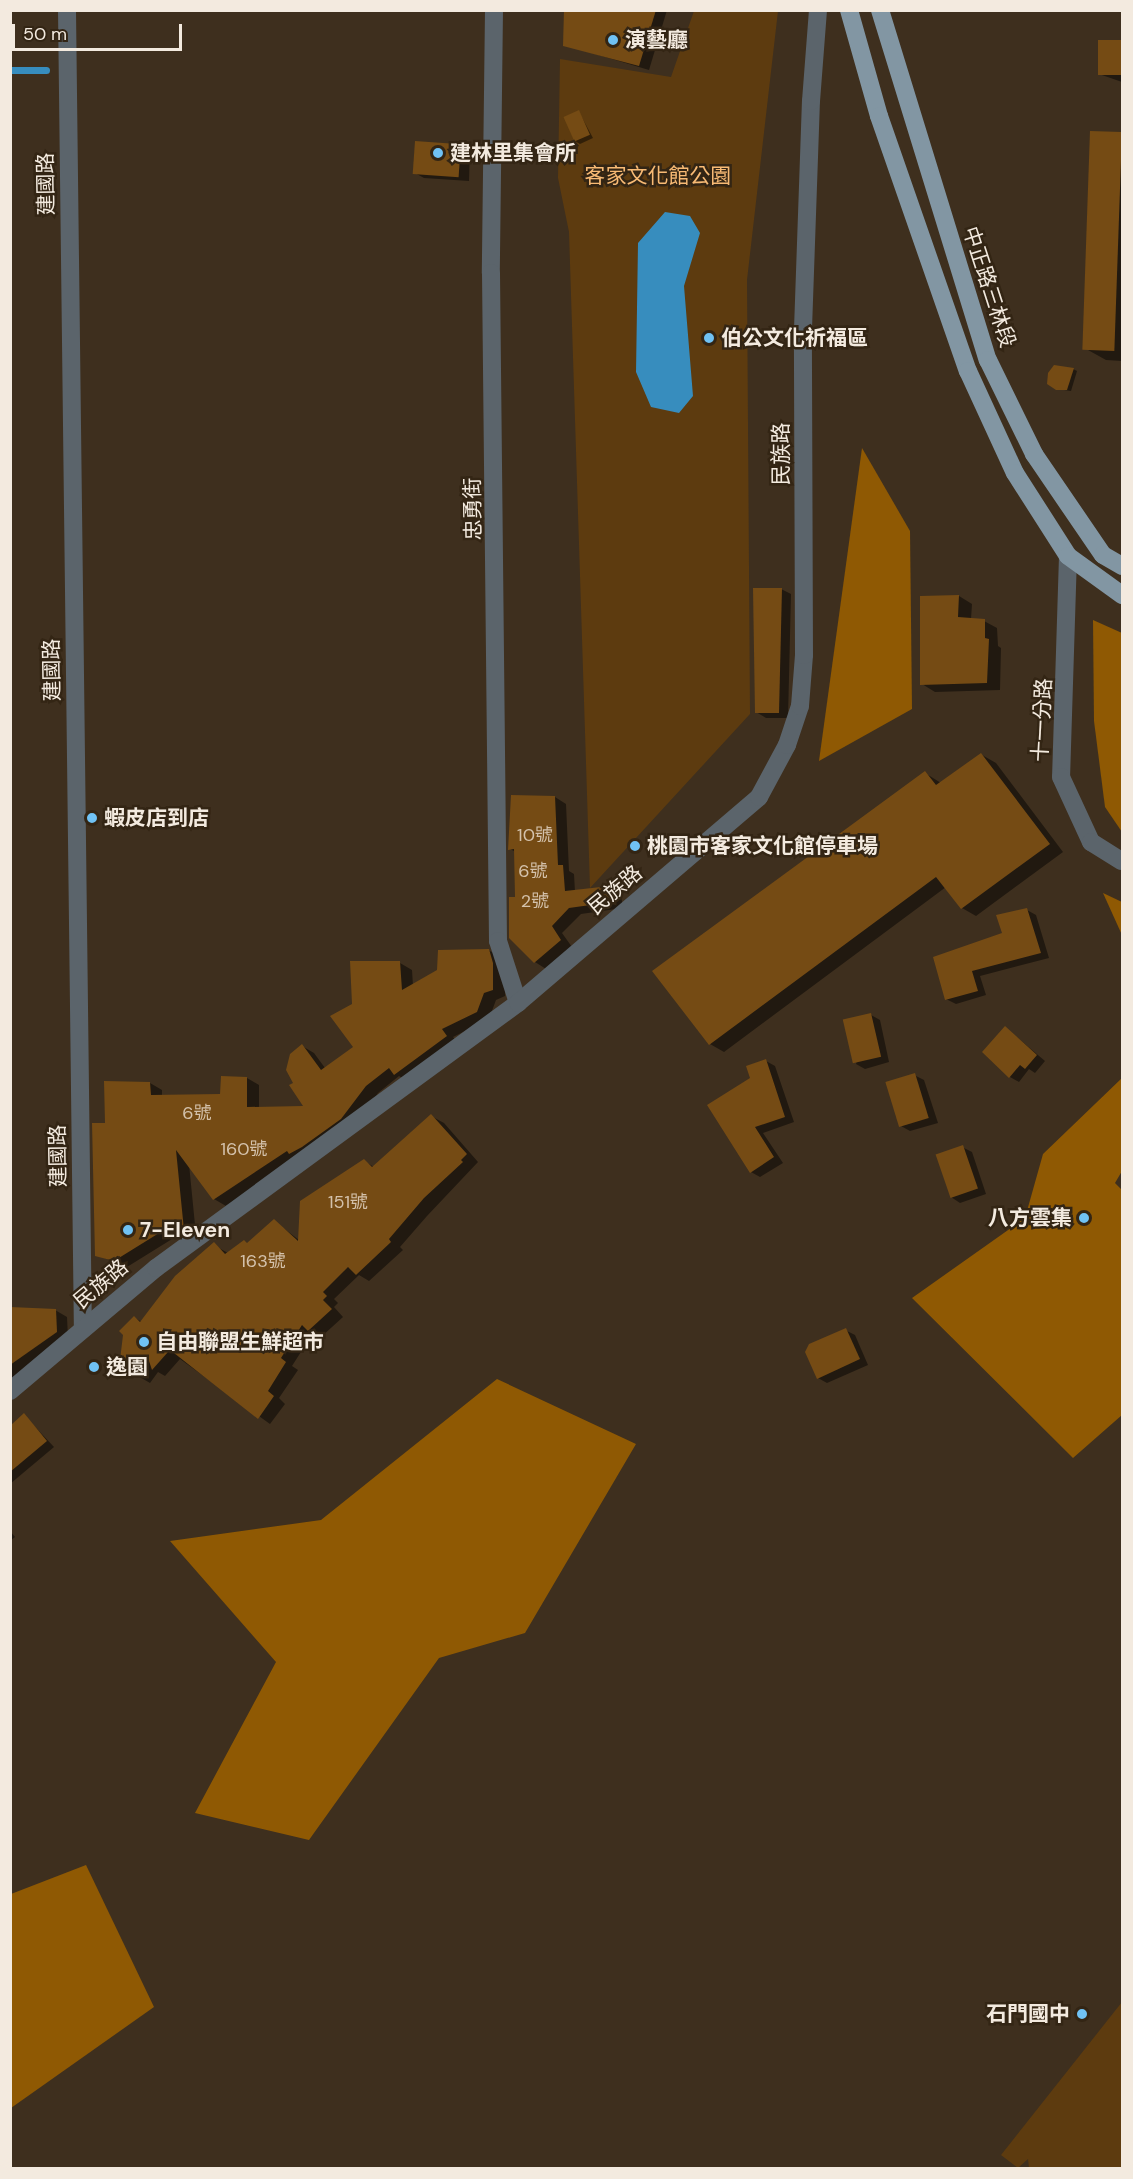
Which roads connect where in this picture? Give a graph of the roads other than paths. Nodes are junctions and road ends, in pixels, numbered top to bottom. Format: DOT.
graph roads {
  1 [pos="67,10"];
  2 [pos="494,10"];
  3 [pos="818,10"];
  4 [pos="849,10"];
  5 [pos="880,10"];
  6 [pos="1068,556"];
  7 [pos="1122,566"];
  8 [pos="1122,595"];
  9 [pos="1122,861"];
  10 [pos="518,1003"];
  11 [pos="83,1329"];
  12 [pos="10,1391"];
  1 -- 11 [label="street, 建國路"];
  2 -- 10 [label="street, 忠勇街"];
  3 -- 10 [label="street, 民族路"];
  4 -- 6 [label="main road"];
  5 -- 7 [label="main road, 中正路三林段"];
  6 -- 8 [label="main road"];
  6 -- 9 [label="street, 十一分路"];
  10 -- 11 [label="street, 民族路"];
  11 -- 12 [label="street, 民族路"];
}
